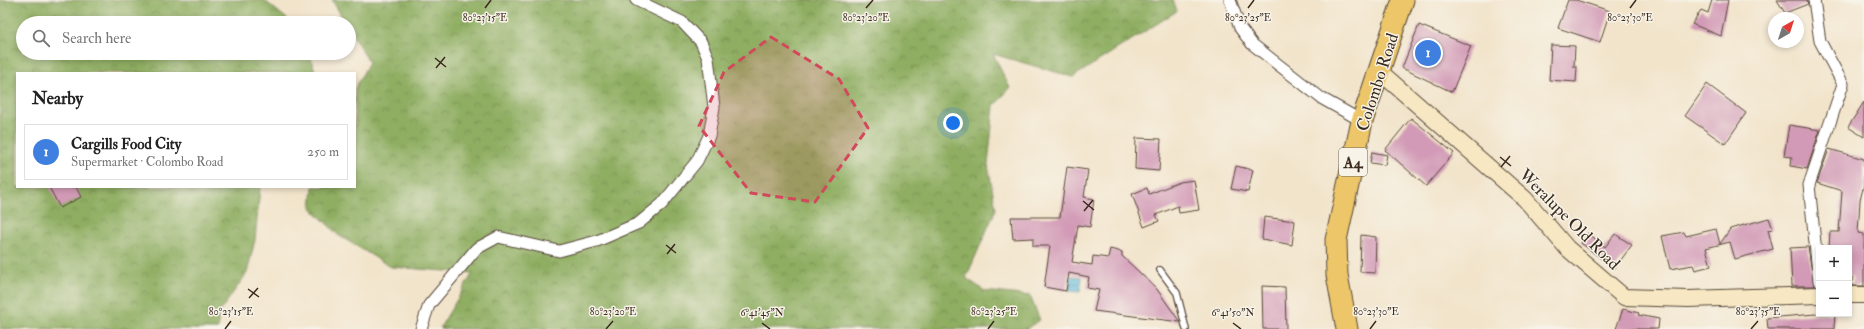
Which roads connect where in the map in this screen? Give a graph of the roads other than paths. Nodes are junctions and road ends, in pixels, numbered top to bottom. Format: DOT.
graph roads {
  1 [pos="636,0"];
  2 [pos="1230,0"];
  3 [pos="1404,0"];
  4 [pos="1814,0"];
  5 [pos="1379,71"];
  6 [pos="1362,121"];
  7 [pos="1816,252"];
  8 [pos="1160,270"];
  9 [pos="1816,295"];
  10 [pos="1852,295"];
  11 [pos="1864,295"];
  12 [pos="421,329"];
  13 [pos="1186,329"];
  14 [pos="1347,329"];
  1 -- 12 [label="street"];
  2 -- 6 [label="street"];
  3 -- 5 [label="highway, Colombo Road / A4"];
  4 -- 7 [label="street"];
  5 -- 6 [label="highway, Colombo Road / A4"];
  5 -- 9 [label="street, Weralupe Old Road"];
  6 -- 14 [label="highway, Colombo Road / A4"];
  8 -- 13 [label="lane"];
  10 -- 11 [label="street"];
}
